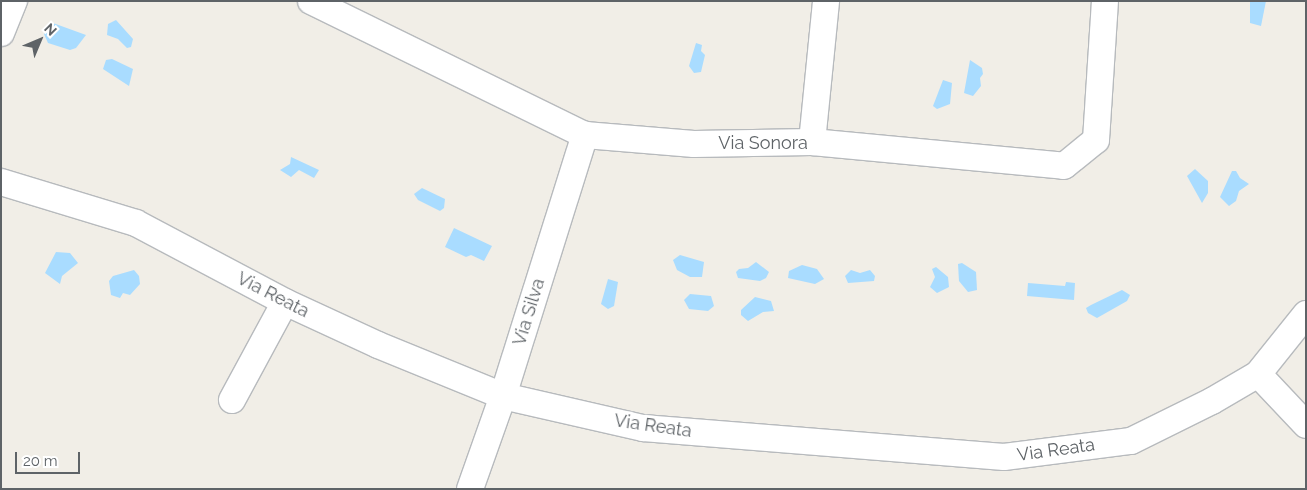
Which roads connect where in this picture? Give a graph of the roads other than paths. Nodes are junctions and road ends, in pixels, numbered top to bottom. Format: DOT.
graph roads {
  1 [pos="14,1"];
  2 [pos="311,1"];
  3 [pos="826,1"];
  4 [pos="1105,1"];
  5 [pos="1,33"];
  6 [pos="585,135"];
  7 [pos="812,142"];
  8 [pos="1,182"];
  9 [pos="285,302"];
  10 [pos="1306,314"];
  11 [pos="1258,374"];
  12 [pos="503,396"];
  13 [pos="232,400"];
  14 [pos="1306,425"];
  15 [pos="470,489"];
  1 -- 5 [label="street"];
  2 -- 6 [label="street, Via Sonora"];
  3 -- 7 [label="street"];
  4 -- 7 [label="street, Via Sonora"];
  6 -- 7 [label="street, Via Sonora"];
  6 -- 12 [label="street, Via Silva"];
  8 -- 9 [label="street, Via Reata"];
  9 -- 12 [label="street, Via Reata"];
  9 -- 13 [label="street"];
  10 -- 11 [label="street, Via Reata"];
  11 -- 12 [label="street, Via Reata"];
  11 -- 14 [label="street"];
  12 -- 15 [label="street, Via Silva"];
}
